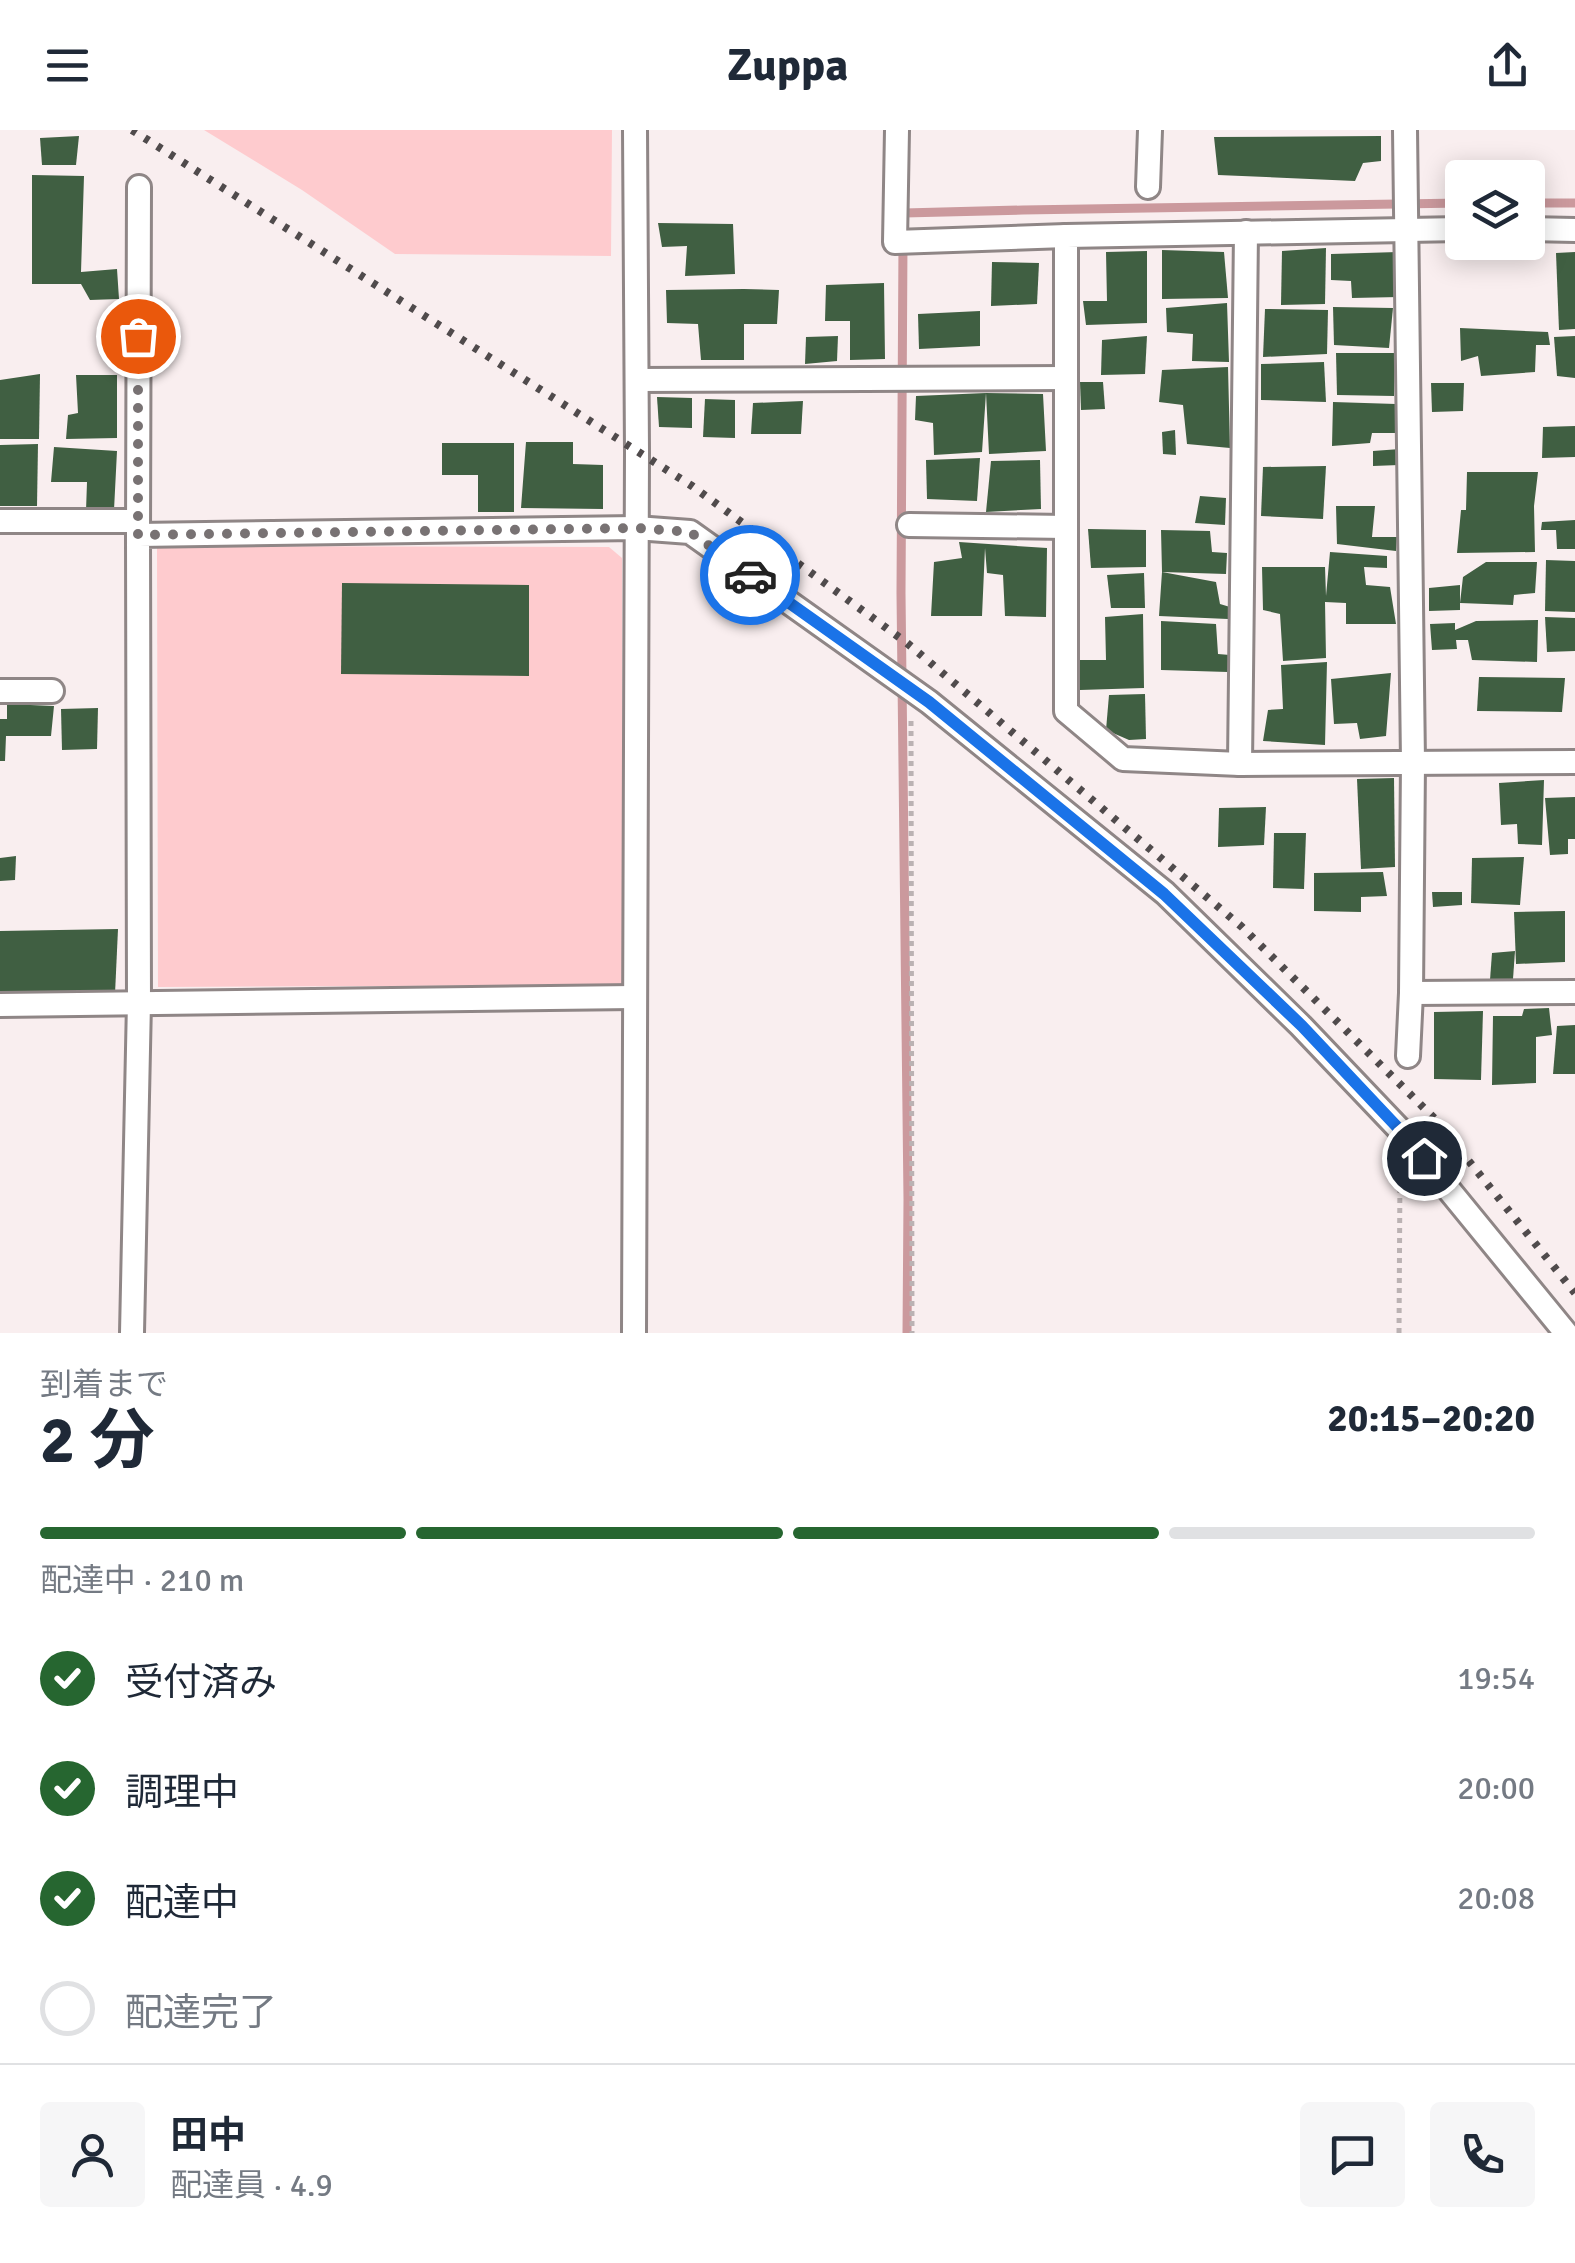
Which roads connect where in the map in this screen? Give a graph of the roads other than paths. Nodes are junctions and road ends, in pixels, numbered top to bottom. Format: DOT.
graph roads {
  1 [pos="636,130"];
  2 [pos="897,130"];
  3 [pos="1150,130"];
  4 [pos="1405,130"];
  5 [pos="1148,187"];
  6 [pos="139,188"];
  7 [pos="1406,229"];
  8 [pos="1445,229"];
  9 [pos="1545,230"];
  10 [pos="1575,230"];
  11 [pos="1246,232"];
  12 [pos="1066,236"];
  13 [pos="1066,378"];
  14 [pos="638,380"];
  15 [pos="0,522"];
  16 [pos="909,525"];
  17 [pos="1066,527"];
  18 [pos="138,528"];
  19 [pos="636,528"];
  20 [pos="0,691"];
  21 [pos="52,691"];
  22 [pos="1412,762"];
  23 [pos="1575,762"];
  24 [pos="1240,764"];
  25 [pos="1575,992"];
  26 [pos="1411,993"];
  27 [pos="634,998"];
  28 [pos="139,1002"];
  29 [pos="0,1005"];
  30 [pos="1408,1056"];
  31 [pos="132,1333"];
  32 [pos="634,1333"];
  33 [pos="1566,1333"];
  1 -- 14 [label="street"];
  2 -- 12 [label="street"];
  3 -- 5 [label="street"];
  4 -- 7 [label="street"];
  6 -- 18 [label="street"];
  7 -- 8 [label="street"];
  7 -- 11 [label="street"];
  7 -- 22 [label="street"];
  9 -- 10 [label="street"];
  11 -- 12 [label="street"];
  11 -- 24 [label="street"];
  12 -- 13 [label="street"];
  13 -- 14 [label="street"];
  13 -- 17 [label="street"];
  14 -- 19 [label="street"];
  15 -- 18 [label="street"];
  16 -- 17 [label="street"];
  17 -- 24 [label="street"];
  18 -- 19 [label="street"];
  18 -- 28 [label="street"];
  19 -- 27 [label="street"];
  19 -- 33 [label="street"];
  20 -- 21 [label="street"];
  22 -- 23 [label="street"];
  22 -- 24 [label="street"];
  22 -- 26 [label="street"];
  25 -- 26 [label="street"];
  26 -- 30 [label="street"];
  27 -- 28 [label="street"];
  27 -- 32 [label="street"];
  28 -- 29 [label="street"];
  28 -- 31 [label="street"];
}
